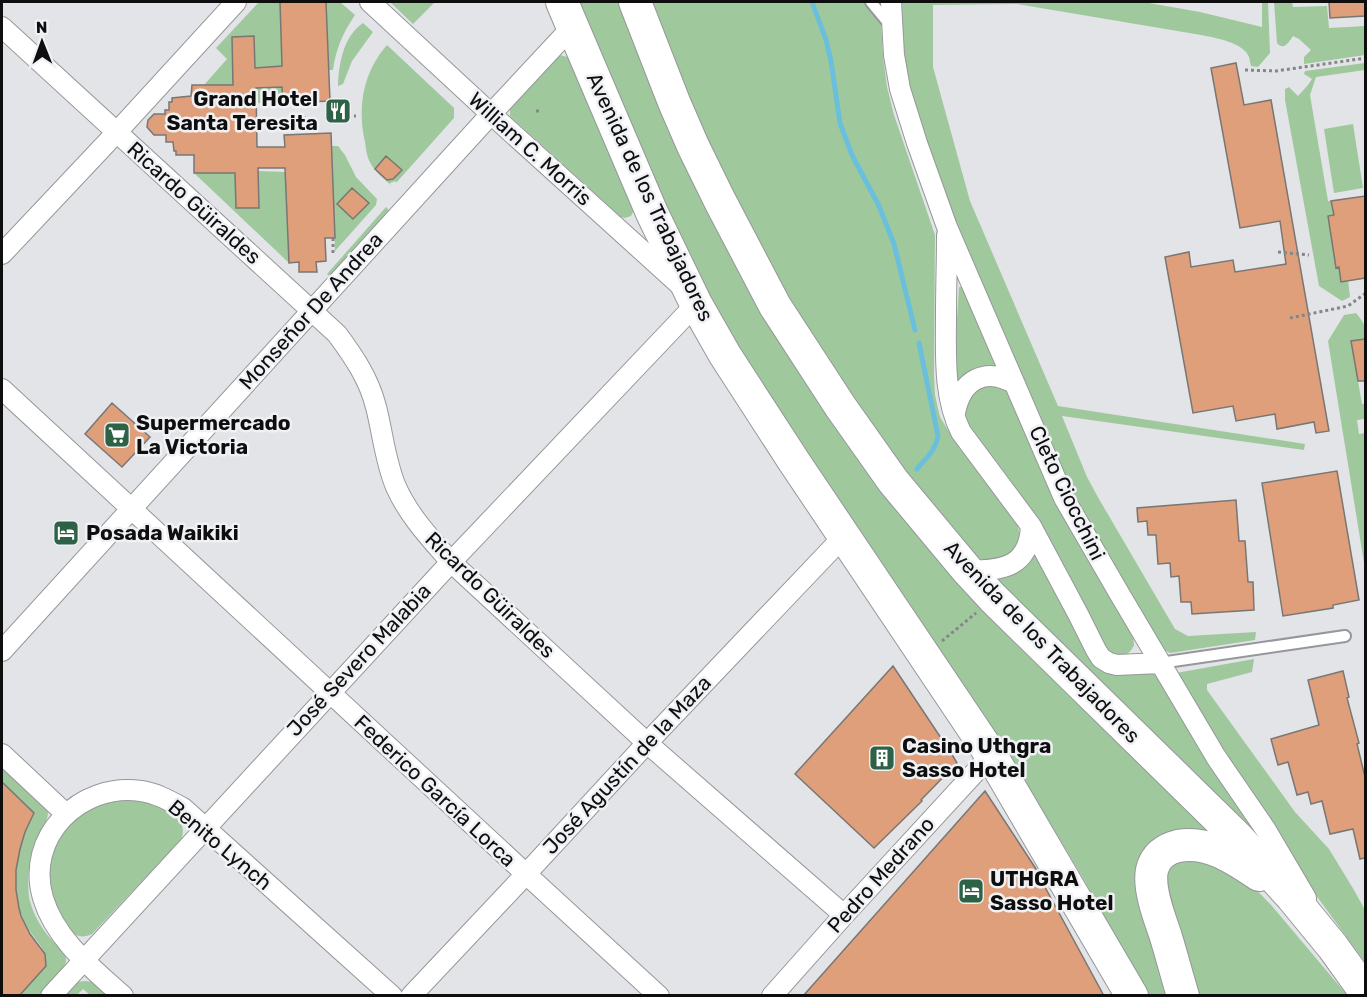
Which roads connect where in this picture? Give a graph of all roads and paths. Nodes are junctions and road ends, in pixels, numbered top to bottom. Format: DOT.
graph roads {
  1 [pos="236,2"];
  2 [pos="370,2"];
  3 [pos="635,2"];
  4 [pos="871,2"];
  5 [pos="891,2"];
  6 [pos="568,14"];
  7 [pos="2,27"];
  8 [pos="892,27"];
  9 [pos="1365,58"];
  10 [pos="1245,70"];
  11 [pos="536,111"];
  12 [pos="541,111"];
  13 [pos="490,114"];
  14 [pos="356,116"];
  15 [pos="330,117"];
  16 [pos="298,118"];
  17 [pos="306,118"];
  18 [pos="265,119"];
  19 [pos="257,120"];
  20 [pos="116,133"];
  21 [pos="947,227"];
  22 [pos="333,238"];
  23 [pos="1278,252"];
  24 [pos="333,253"];
  25 [pos="2,254"];
  26 [pos="1309,255"];
  27 [pos="1365,293"];
  28 [pos="694,300"];
  29 [pos="312,310"];
  30 [pos="1290,318"];
  31 [pos="1015,384"];
  32 [pos="2,389"];
  33 [pos="955,419"];
  34 [pos="131,508"];
  35 [pos="1031,526"];
  36 [pos="844,536"];
  37 [pos="451,562"];
  38 [pos="968,571"];
  39 [pos="993,598"];
  40 [pos="1345,636"];
  41 [pos="2,651"];
  42 [pos="924,656"];
  43 [pos="1160,663"];
  44 [pos="329,692"];
  45 [pos="647,743"];
  46 [pos="2,754"];
  47 [pos="991,755"];
  48 [pos="66,813"];
  49 [pos="204,828"];
  50 [pos="526,874"];
  51 [pos="1292,897"];
  52 [pos="844,915"];
  53 [pos="1333,946"];
  54 [pos="84,960"];
  55 [pos="1365,993"];
  56 [pos="51,996"];
  57 [pos="123,996"];
  58 [pos="392,996"];
  59 [pos="411,996"];
  60 [pos="659,996"];
  61 [pos="772,996"];
  62 [pos="1132,996"];
  63 [pos="1183,996"];
  1 -- 20 [label="street"];
  2 -- 13 [label="street, William C. Morris"];
  3 -- 38 [label="main road, Avenida de los Trabajadores"];
  4 -- 8 [label="lane"];
  5 -- 8 [label="street, Cleto Ciocchini"];
  6 -- 13 [label="street, Monseñor De Andrea"];
  6 -- 28 [label="main road, Avenida de los Trabajadores"];
  7 -- 20 [label="street, Ricardo Güiraldes"];
  8 -- 21 [label="street, Cleto Ciocchini"];
  9 -- 10 [label="path"];
  11 -- 12 [label="path"];
  13 -- 28 [label="street, William C. Morris"];
  13 -- 29 [label="street, Monseñor De Andrea"];
  14 -- 15 [label="path"];
  16 -- 17 [label="path"];
  18 -- 19 [label="path"];
  20 -- 25 [label="street"];
  20 -- 29 [label="street, Ricardo Güiraldes"];
  21 -- 31 [label="street, Cleto Ciocchini"];
  21 -- 33 [label="street"];
  22 -- 24 [label="path"];
  23 -- 26 [label="path"];
  27 -- 30 [label="path"];
  28 -- 36 [label="main road, Avenida de los Trabajadores"];
  28 -- 37 [label="street, José Severo Malabia"];
  29 -- 34 [label="street, Monseñor De Andrea"];
  29 -- 37 [label="street, Ricardo Güiraldes"];
  31 -- 33 [label="street"];
  31 -- 43 [label="street, Cleto Ciocchini"];
  32 -- 34 [label="street, Federico García Lorca"];
  33 -- 35 [label="street"];
  34 -- 41 [label="street, Monseñor De Andrea"];
  34 -- 44 [label="street, Federico García Lorca"];
  35 -- 38 [label="street"];
  35 -- 43 [label="street"];
  36 -- 42 [label="main road, Avenida de los Trabajadores"];
  36 -- 45 [label="street, José Agustín de la Maza"];
  37 -- 44 [label="street, José Severo Malabia"];
  37 -- 45 [label="street, Ricardo Güiraldes"];
  38 -- 39 [label="main road, Avenida de los Trabajadores"];
  39 -- 42 [label="path"];
  39 -- 51 [label="main road, Avenida de los Trabajadores"];
  40 -- 43 [label="lane"];
  42 -- 47 [label="main road, Avenida de los Trabajadores"];
  43 -- 53 [label="street, Cleto Ciocchini"];
  44 -- 49 [label="street, José Severo Malabia"];
  44 -- 50 [label="street, Federico García Lorca"];
  45 -- 50 [label="street, José Agustín de la Maza"];
  45 -- 52 [label="street, Ricardo Güiraldes"];
  46 -- 48 [label="street"];
  47 -- 52 [label="street, Pedro Medrano"];
  47 -- 62 [label="main road, Avenida de los Trabajadores"];
  48 -- 49 [label="street, Benito Lynch"];
  48 -- 54 [label="street"];
  49 -- 54 [label="street, José Severo Malabia"];
  49 -- 58 [label="street, Benito Lynch"];
  50 -- 59 [label="street, José Agustín de la Maza"];
  50 -- 60 [label="street, Federico García Lorca"];
  51 -- 53 [label="main road, Avenida de los Trabajadores"];
  51 -- 63 [label="main road"];
  52 -- 61 [label="street, Pedro Medrano"];
  53 -- 55 [label="main road, Avenida de los Trabajadores"];
  54 -- 56 [label="street, José Severo Malabia"];
  54 -- 57 [label="street"];
}
